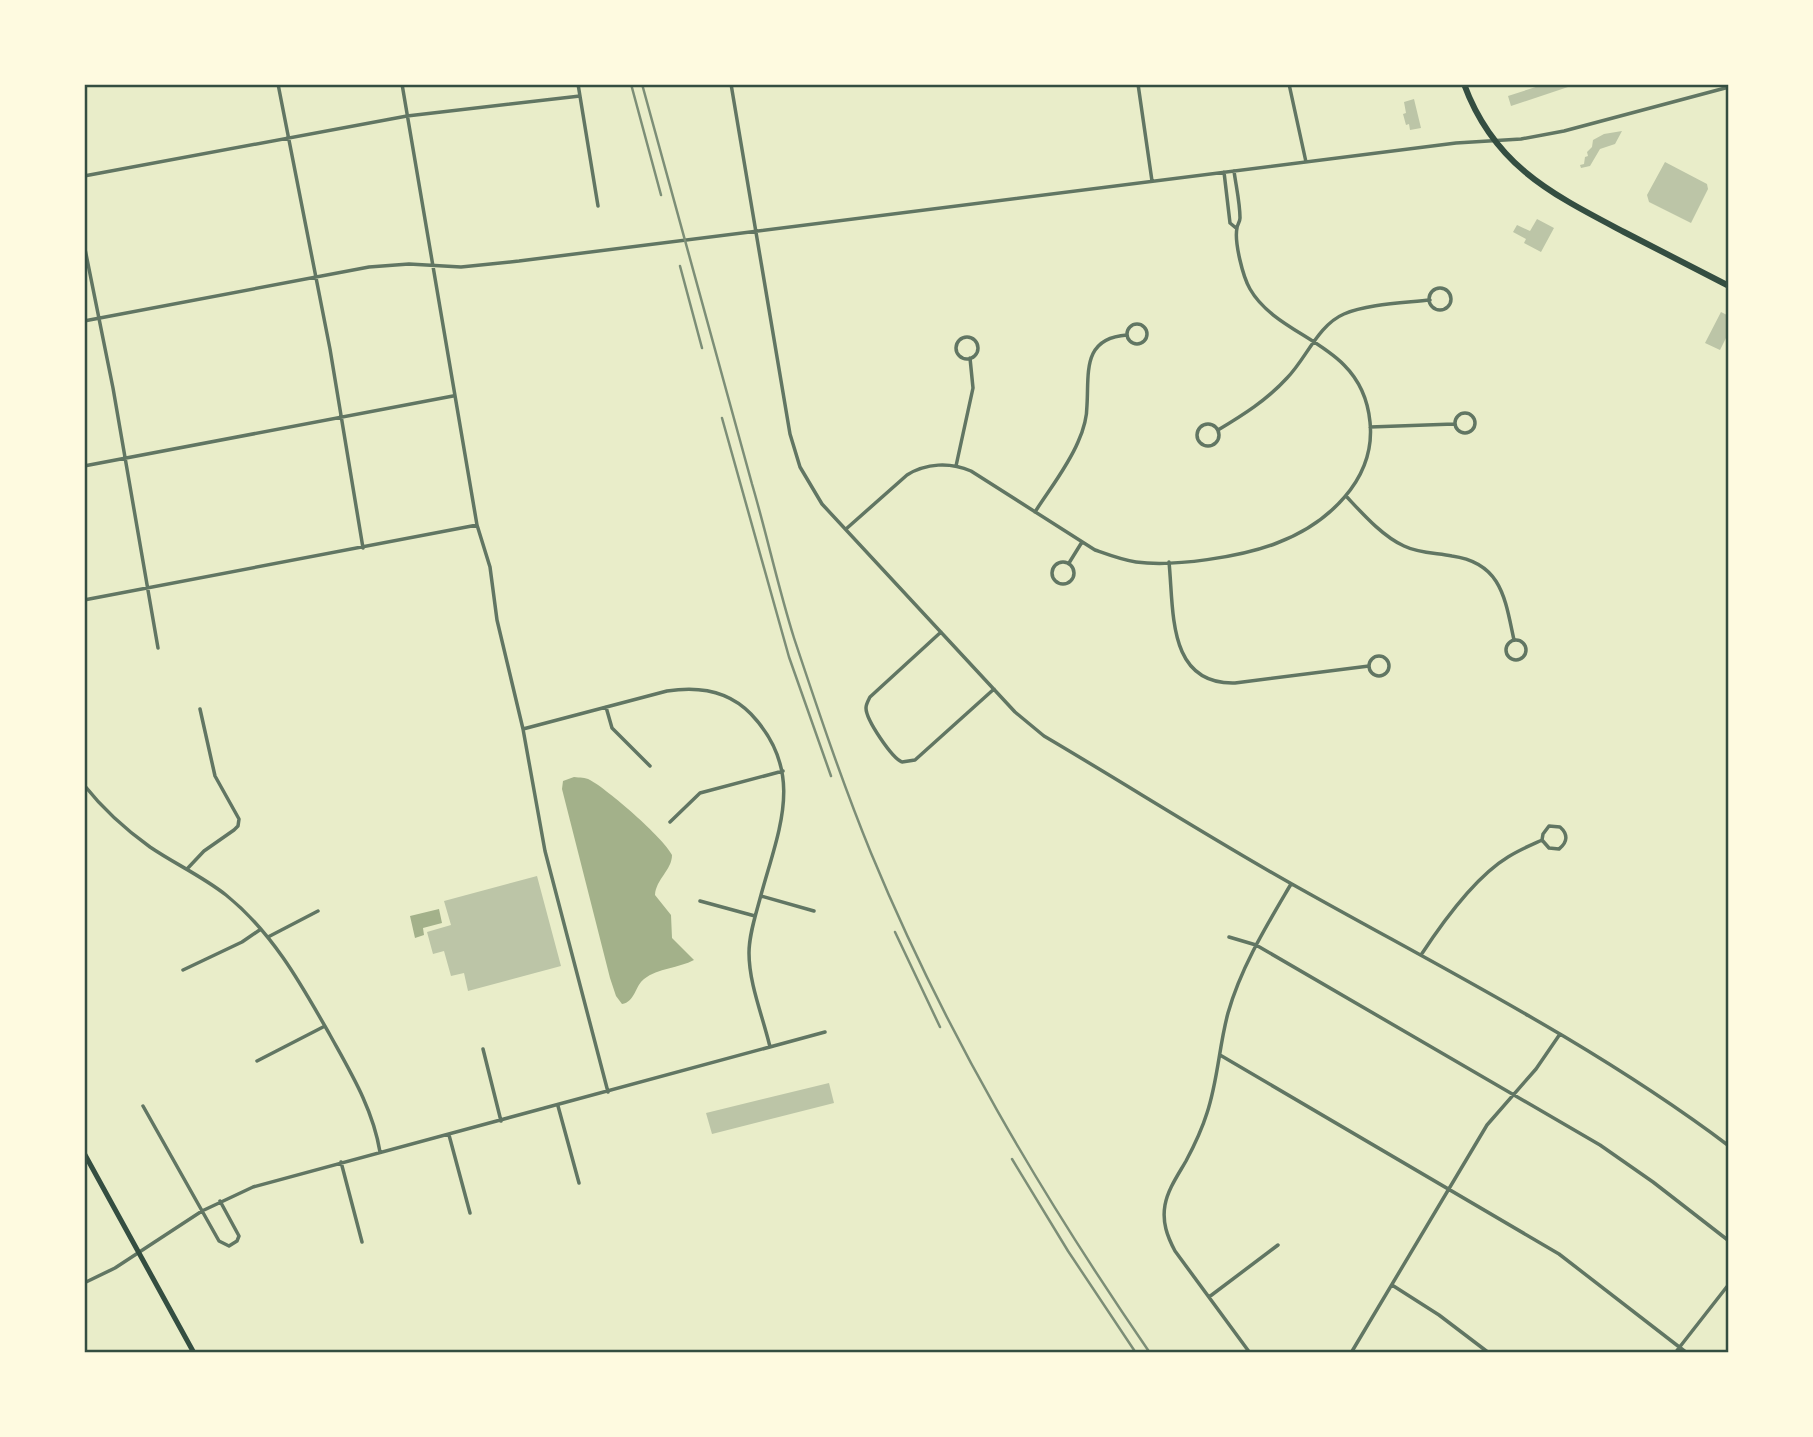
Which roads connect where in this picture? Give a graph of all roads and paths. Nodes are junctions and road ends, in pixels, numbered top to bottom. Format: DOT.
graph roads {
  1 [pos="278,84"];
  2 [pos="402,84"];
  3 [pos="578,84"];
  4 [pos="731,84"];
  5 [pos="1139,84"];
  6 [pos="1289,84"];
  7 [pos="1464,84"];
  8 [pos="1729,87"];
  9 [pos="580,96"];
  10 [pos="407,116"];
  11 [pos="288,138"];
  12 [pos="1494,140"];
  13 [pos="1306,162"];
  14 [pos="1234,171"];
  15 [pos="1224,172"];
  16 [pos="84,176"];
  17 [pos="1152,181"];
  18 [pos="598,205"];
  19 [pos="1236,228"];
  20 [pos="757,232"];
  21 [pos="84,244"];
  22 [pos="432,267"];
  23 [pos="316,277"];
  24 [pos="1729,286"];
  25 [pos="1430,300"];
  26 [pos="100,317"];
  27 [pos="84,321"];
  28 [pos="1127,335"];
  29 [pos="1315,342"];
  30 [pos="970,358"];
  31 [pos="453,396"];
  32 [pos="342,417"];
  33 [pos="1454,424"];
  34 [pos="1370,427"];
  35 [pos="1218,430"];
  36 [pos="125,458"];
  37 [pos="84,466"];
  38 [pos="956,466"];
  39 [pos="1346,496"];
  40 [pos="1035,512"];
  41 [pos="477,525"];
  42 [pos="846,529"];
  43 [pos="1082,542"];
  44 [pos="363,548"];
  45 [pos="1169,562"];
  46 [pos="1069,563"];
  47 [pos="148,588"];
  48 [pos="84,600"];
  49 [pos="941,632"];
  50 [pos="1514,640"];
  51 [pos="158,648"];
  52 [pos="1369,666"];
  53 [pos="994,689"];
  54 [pos="606,707"];
  55 [pos="200,709"];
  56 [pos="523,729"];
  57 [pos="650,766"];
  58 [pos="783,771"];
  59 [pos="84,785"];
  60 [pos="89,792"];
  61 [pos="84,796"];
  62 [pos="670,822"];
  63 [pos="1542,840"];
  64 [pos="187,869"];
  65 [pos="1291,884"];
  66 [pos="761,896"];
  67 [pos="700,901"];
  68 [pos="318,911"];
  69 [pos="814,911"];
  70 [pos="755,916"];
  71 [pos="261,929"];
  72 [pos="268,937"];
  73 [pos="1229,937"];
  74 [pos="1256,945"];
  75 [pos="1422,954"];
  76 [pos="183,970"];
  77 [pos="325,1026"];
  78 [pos="825,1032"];
  79 [pos="1560,1034"];
  80 [pos="770,1047"];
  81 [pos="483,1049"];
  82 [pos="1220,1055"];
  83 [pos="257,1061"];
  84 [pos="608,1092"];
  85 [pos="1514,1094"];
  86 [pos="143,1106"];
  87 [pos="558,1106"];
  88 [pos="501,1121"];
  89 [pos="449,1135"];
  90 [pos="1729,1146"];
  91 [pos="380,1152"];
  92 [pos="84,1153"];
  93 [pos="341,1162"];
  94 [pos="579,1183"];
  95 [pos="1448,1188"];
  96 [pos="220,1201"];
  97 [pos="202,1211"];
  98 [pos="470,1213"];
  99 [pos="1729,1241"];
  100 [pos="362,1242"];
  101 [pos="1278,1245"];
  102 [pos="138,1253"];
  103 [pos="84,1283"];
  104 [pos="1729,1283"];
  105 [pos="1392,1285"];
  106 [pos="1209,1297"];
  107 [pos="1679,1347"];
  108 [pos="194,1353"];
  109 [pos="1250,1353"];
  110 [pos="1351,1353"];
  111 [pos="1489,1353"];
  112 [pos="1675,1353"];
  113 [pos="1687,1353"];
  1 -- 11 [label="street"];
  2 -- 10 [label="street"];
  3 -- 9 [label="street"];
  4 -- 20 [label="street"];
  5 -- 17 [label="street"];
  6 -- 13 [label="street"];
  7 -- 12 [label="main road"];
  8 -- 12 [label="street"];
  9 -- 10 [label="street"];
  9 -- 18 [label="street"];
  10 -- 11 [label="street"];
  10 -- 22 [label="street"];
  11 -- 16 [label="street"];
  11 -- 23 [label="street"];
  12 -- 13 [label="street"];
  12 -- 24 [label="main road"];
  13 -- 14 [label="street"];
  14 -- 15 [label="street"];
  14 -- 19 [label="street"];
  15 -- 17 [label="street"];
  15 -- 19 [label="street"];
  17 -- 20 [label="street"];
  19 -- 29 [label="street"];
  20 -- 22 [label="street"];
  20 -- 42 [label="street"];
  21 -- 26 [label="street"];
  22 -- 23 [label="street"];
  22 -- 31 [label="street"];
  23 -- 26 [label="street"];
  23 -- 32 [label="street"];
  25 -- 25 [label="street"];
  25 -- 29 [label="street"];
  26 -- 27 [label="street"];
  26 -- 36 [label="street"];
  28 -- 28 [label="street"];
  28 -- 40 [label="street"];
  29 -- 34 [label="street"];
  29 -- 35 [label="street"];
  30 -- 30 [label="street"];
  30 -- 38 [label="street"];
  31 -- 32 [label="street"];
  31 -- 41 [label="street"];
  32 -- 36 [label="street"];
  32 -- 44 [label="street"];
  33 -- 33 [label="street"];
  33 -- 34 [label="street"];
  34 -- 39 [label="street"];
  35 -- 35 [label="street"];
  36 -- 37 [label="street"];
  36 -- 47 [label="street"];
  38 -- 40 [label="street"];
  38 -- 42 [label="street"];
  39 -- 45 [label="street"];
  39 -- 50 [label="street"];
  40 -- 43 [label="street"];
  41 -- 44 [label="street"];
  41 -- 56 [label="street"];
  42 -- 49 [label="street"];
  43 -- 45 [label="street"];
  43 -- 46 [label="street"];
  44 -- 47 [label="street"];
  45 -- 52 [label="street"];
  46 -- 46 [label="street"];
  47 -- 48 [label="street"];
  47 -- 51 [label="street"];
  49 -- 53 [label="street"];
  49 -- 53 [label="street"];
  50 -- 50 [label="street"];
  52 -- 52 [label="street"];
  53 -- 65 [label="street"];
  54 -- 56 [label="street"];
  54 -- 57 [label="street"];
  54 -- 58 [label="street"];
  55 -- 64 [label="street"];
  56 -- 84 [label="street"];
  58 -- 62 [label="street"];
  58 -- 66 [label="street"];
  59 -- 60 [label="street"];
  60 -- 61 [label="street"];
  60 -- 64 [label="street"];
  63 -- 63 [label="street"];
  63 -- 75 [label="street"];
  64 -- 71 [label="street"];
  65 -- 74 [label="street"];
  65 -- 75 [label="street"];
  66 -- 69 [label="street"];
  66 -- 70 [label="street"];
  67 -- 70 [label="street"];
  68 -- 72 [label="street"];
  70 -- 80 [label="street"];
  71 -- 72 [label="street"];
  71 -- 76 [label="street"];
  72 -- 77 [label="street"];
  73 -- 74 [label="street"];
  74 -- 82 [label="street"];
  74 -- 85 [label="street"];
  75 -- 79 [label="street"];
  77 -- 83 [label="street"];
  77 -- 91 [label="street"];
  78 -- 80 [label="street"];
  79 -- 85 [label="street"];
  79 -- 90 [label="street"];
  80 -- 84 [label="street"];
  81 -- 88 [label="street"];
  82 -- 95 [label="street"];
  82 -- 106 [label="street"];
  84 -- 87 [label="street"];
  85 -- 95 [label="street"];
  85 -- 99 [label="street"];
  86 -- 97 [label="street"];
  87 -- 88 [label="street"];
  87 -- 94 [label="street"];
  88 -- 89 [label="street"];
  89 -- 91 [label="street"];
  89 -- 98 [label="street"];
  91 -- 93 [label="street"];
  92 -- 102 [label="main road"];
  93 -- 96 [label="street"];
  93 -- 100 [label="street"];
  95 -- 105 [label="street"];
  95 -- 107 [label="street"];
  96 -- 97 [label="street"];
  96 -- 97 [label="street"];
  97 -- 102 [label="street"];
  101 -- 106 [label="street"];
  102 -- 103 [label="street"];
  102 -- 108 [label="main road"];
  104 -- 107 [label="street"];
  105 -- 110 [label="street"];
  105 -- 111 [label="street"];
  106 -- 109 [label="street"];
  107 -- 112 [label="street"];
  107 -- 113 [label="street"];
}
